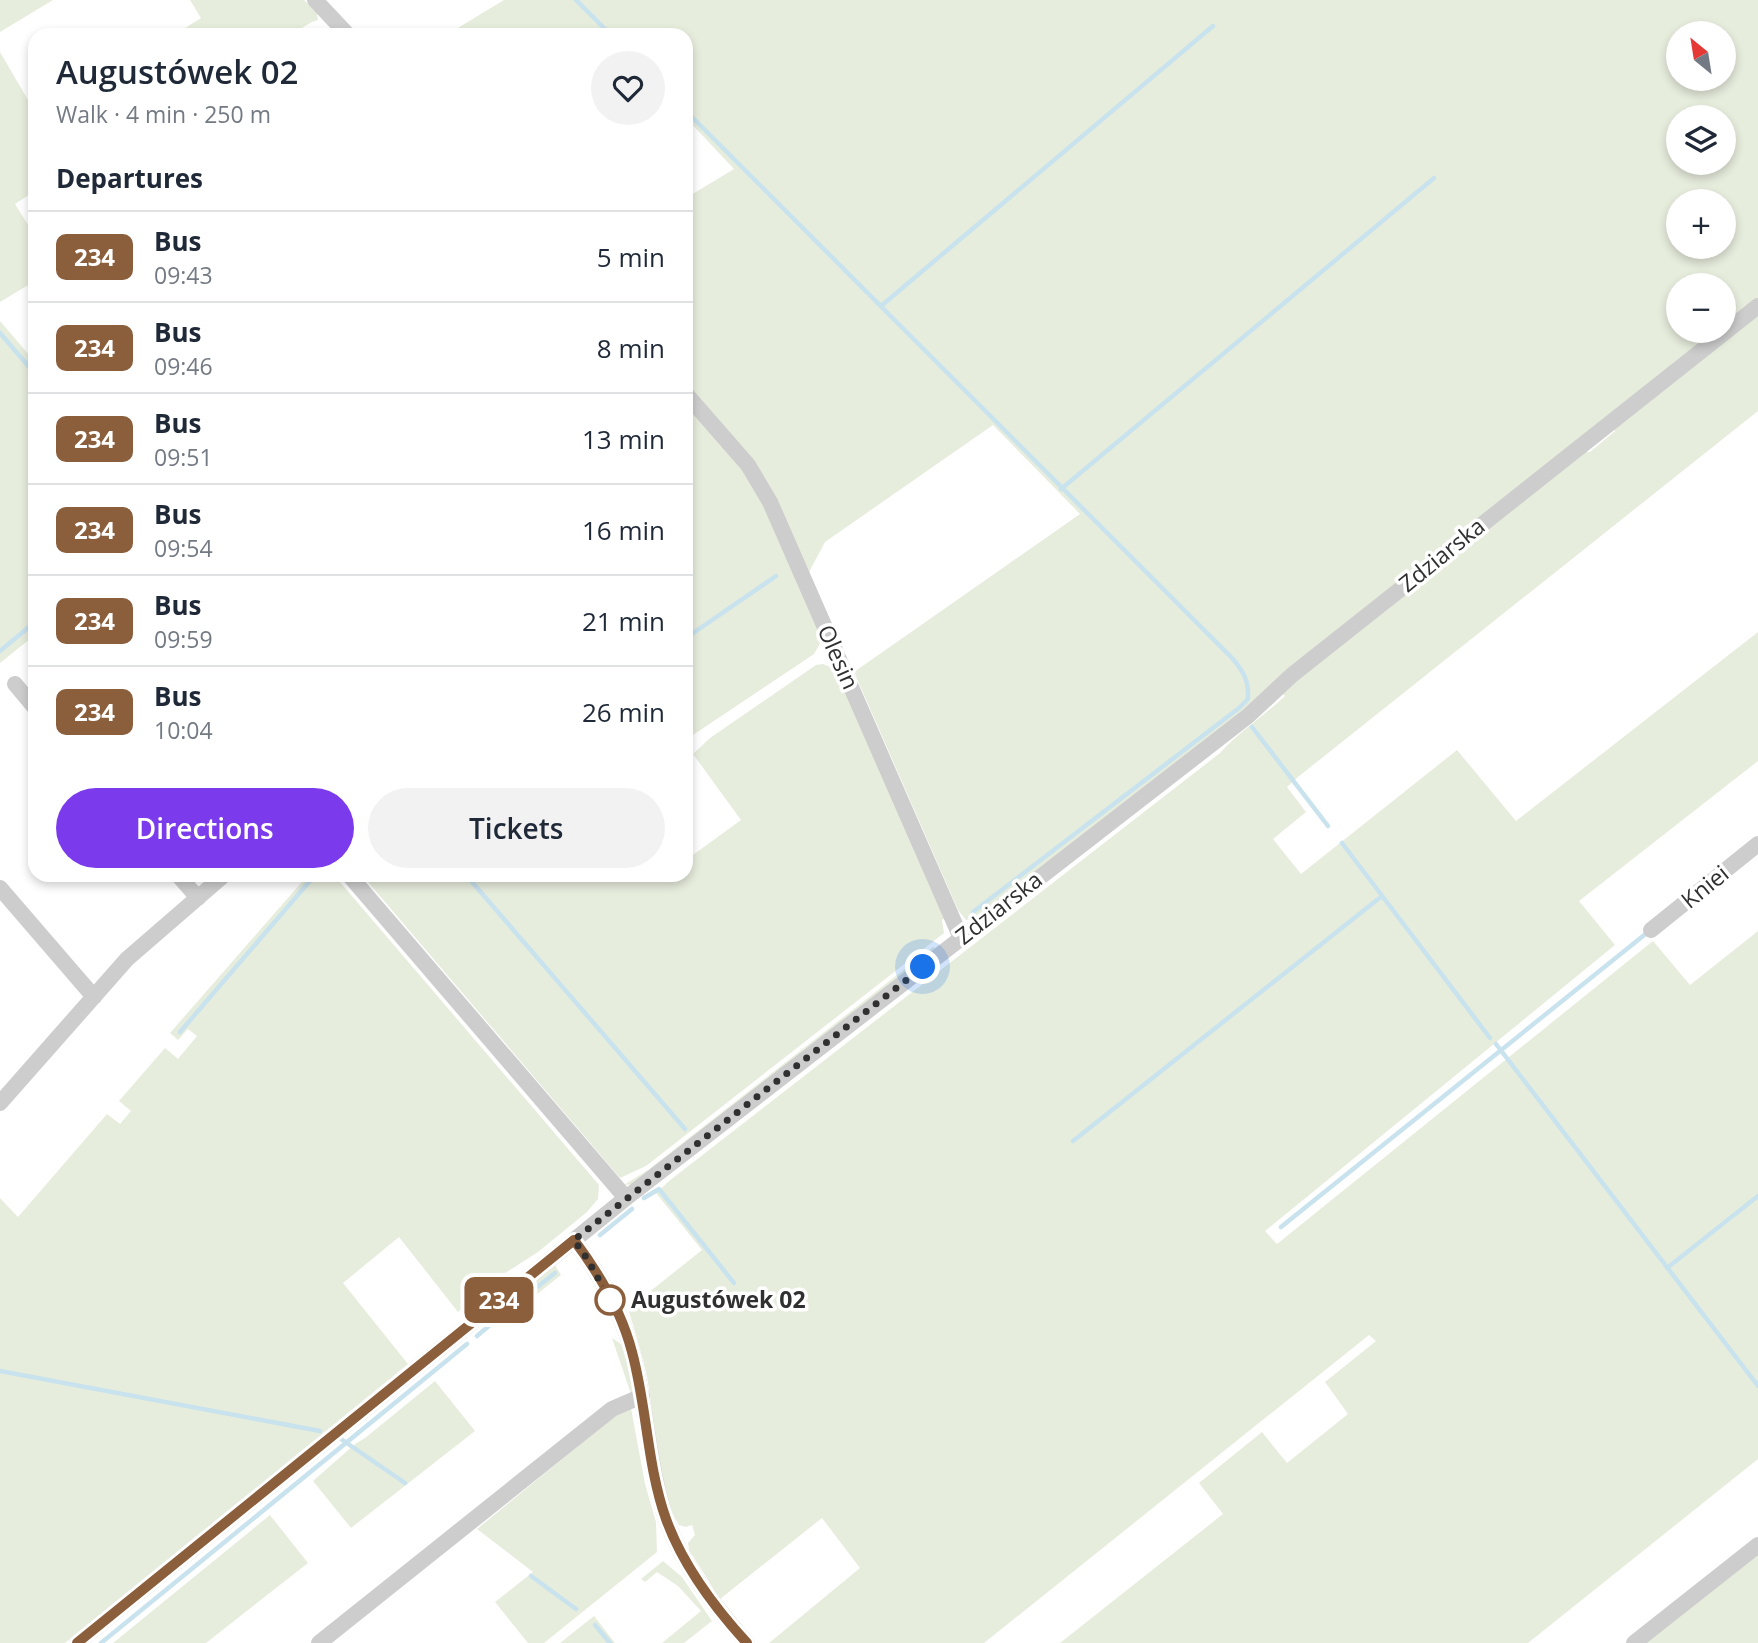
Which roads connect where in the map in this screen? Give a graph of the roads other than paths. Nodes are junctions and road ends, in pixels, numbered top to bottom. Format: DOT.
graph roads {
  1 [pos="315,0"];
  2 [pos="341,28"];
  3 [pos="1758,306"];
  4 [pos="693,402"];
  5 [pos="15,684"];
  6 [pos="28,700"];
  7 [pos="1758,844"];
  8 [pos="184,882"];
  9 [pos="216,882"];
  10 [pos="355,882"];
  11 [pos="0,888"];
  12 [pos="198,898"];
  13 [pos="1651,929"];
  14 [pos="961,938"];
  15 [pos="94,997"];
  16 [pos="1,1099"];
  17 [pos="626,1198"];
  18 [pos="574,1240"];
  19 [pos="642,1396"];
  20 [pos="1758,1545"];
  21 [pos="77,1643"];
  22 [pos="319,1643"];
  23 [pos="747,1643"];
  24 [pos="1634,1643"];
  1 -- 2 [label="street"];
  3 -- 14 [label="street, Zdziarska"];
  4 -- 14 [label="street, Olesin"];
  5 -- 6 [label="street"];
  7 -- 13 [label="street, Kniei"];
  8 -- 12 [label="street"];
  9 -- 12 [label="street"];
  10 -- 17 [label="street"];
  11 -- 15 [label="street"];
  12 -- 15 [label="street"];
  14 -- 17 [label="street, Zdziarska"];
  15 -- 16 [label="street"];
  17 -- 18 [label="street, Zdziarska"];
  18 -- 19 [label="street"];
  18 -- 21 [label="street, Zdziarska"];
  19 -- 22 [label="street"];
  19 -- 23 [label="street"];
  20 -- 24 [label="street"];
}
